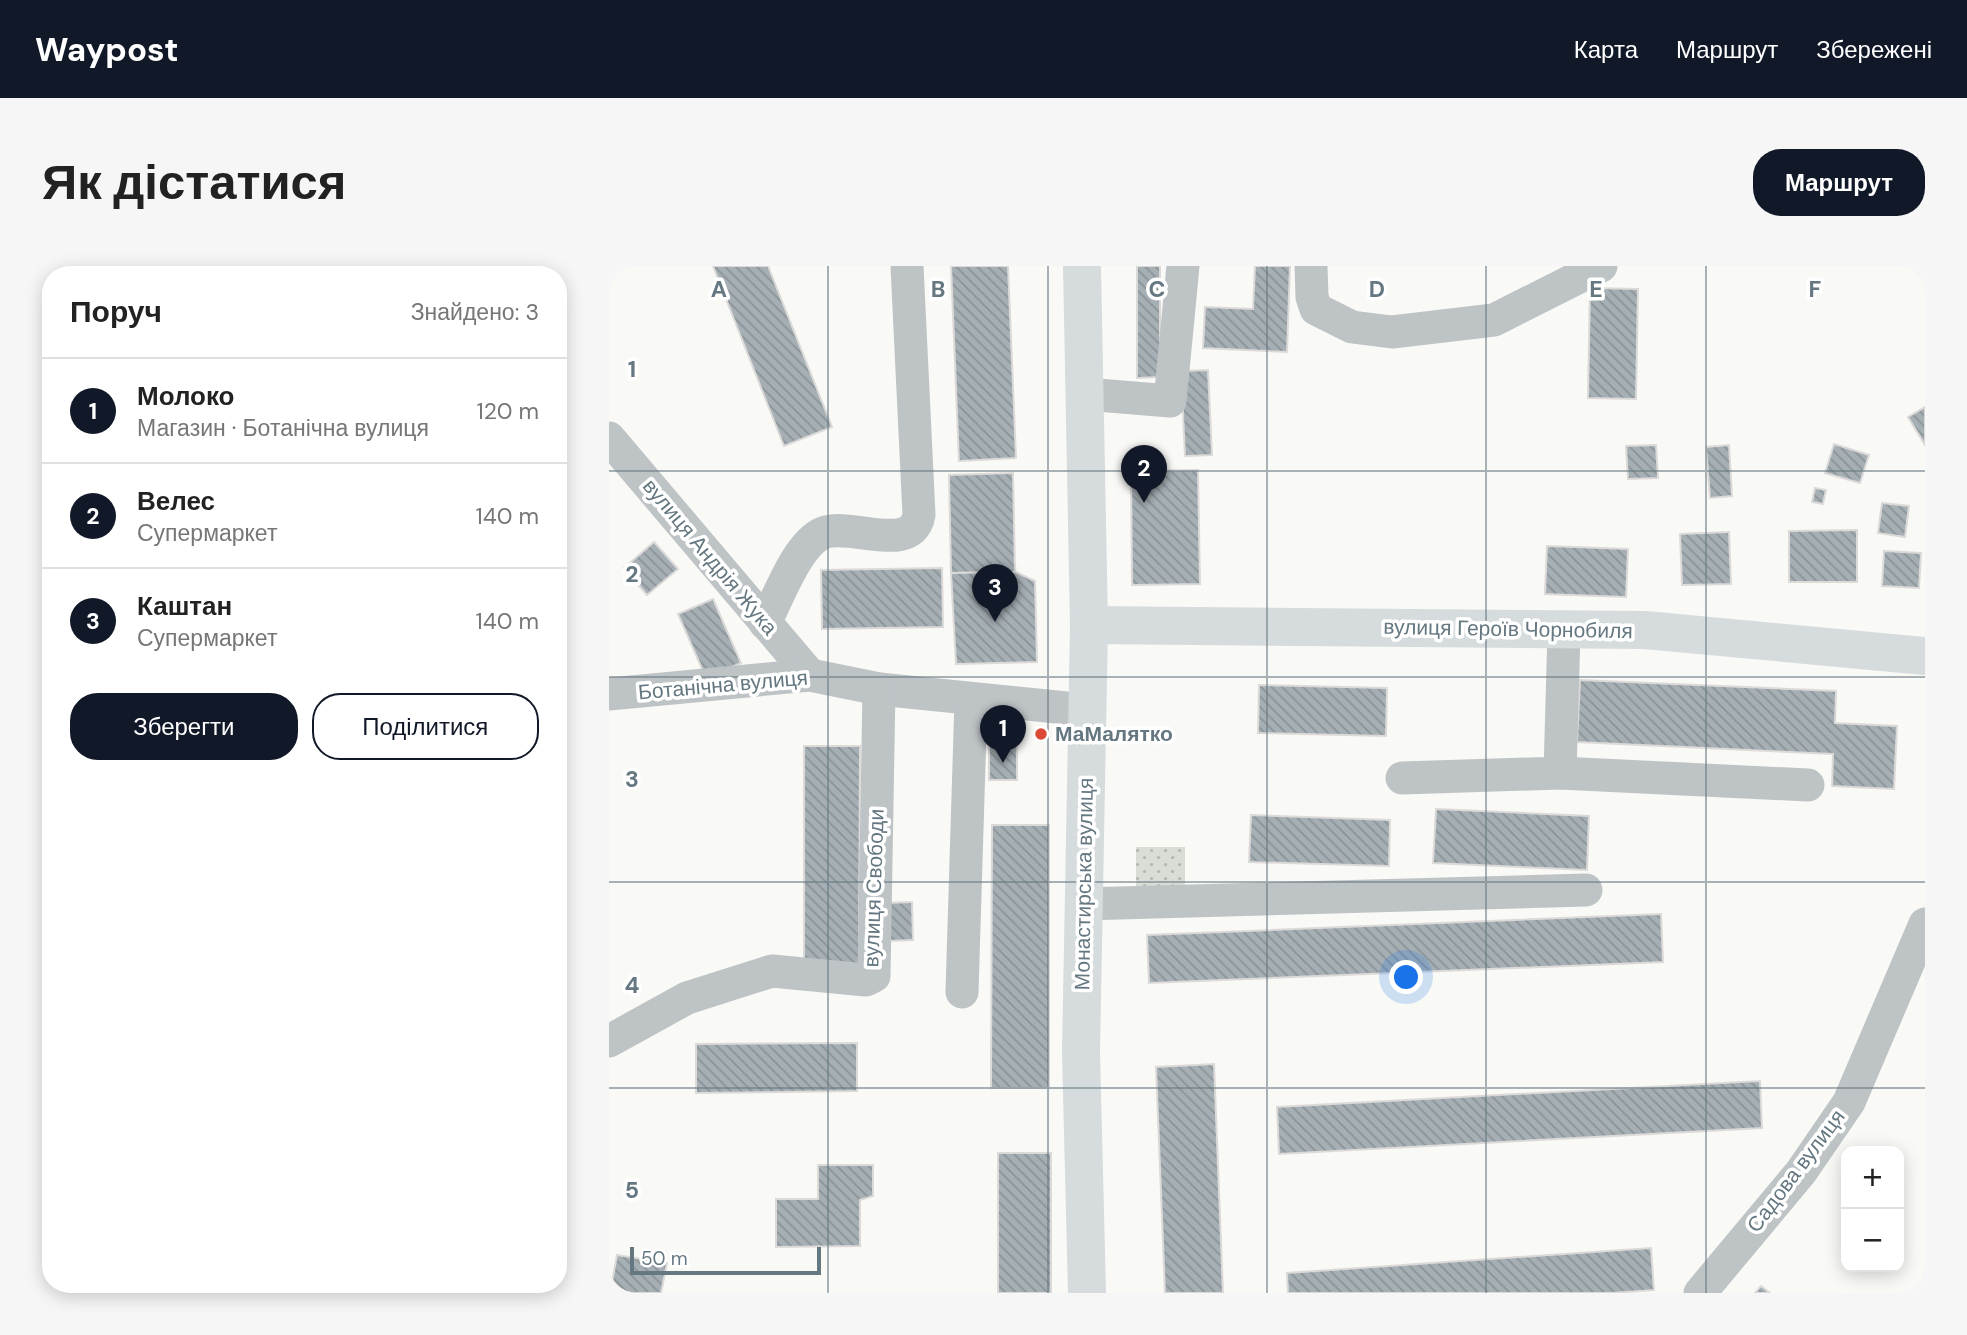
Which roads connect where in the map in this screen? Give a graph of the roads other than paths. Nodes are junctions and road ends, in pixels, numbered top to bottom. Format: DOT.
graph roads {
  1 [pos="907,266"];
  2 [pos="1082,266"];
  3 [pos="1183,266"];
  4 [pos="1311,266"];
  5 [pos="1601,266"];
  6 [pos="1085,394"];
  7 [pos="609,439"];
  8 [pos="765,623"];
  9 [pos="1089,625"];
  10 [pos="1564,631"];
  11 [pos="1925,656"];
  12 [pos="810,676"];
  13 [pos="879,689"];
  14 [pos="609,694"];
  15 [pos="971,699"];
  16 [pos="1086,710"];
  17 [pos="1560,773"];
  18 [pos="1402,778"];
  19 [pos="1808,785"];
  20 [pos="1586,890"];
  21 [pos="1083,904"];
  22 [pos="1925,924"];
  23 [pos="962,992"];
  24 [pos="609,1041"];
  25 [pos="1087,1293"];
  26 [pos="1700,1293"];
  1 -- 8 [label="street"];
  2 -- 6 [label="main road, Монастирська вулиця"];
  3 -- 6 [label="street"];
  4 -- 5 [label="street"];
  6 -- 9 [label="main road, Монастирська вулиця"];
  7 -- 8 [label="street, вулиця Андрія Жука"];
  8 -- 12 [label="street, вулиця Андрія Жука"];
  9 -- 10 [label="main road, вулиця Героїв Чорнобиля"];
  9 -- 16 [label="main road, Монастирська вулиця"];
  10 -- 11 [label="main road, вулиця Героїв Чорнобиля"];
  10 -- 17 [label="street"];
  12 -- 13 [label="street, Ботанічна вулиця"];
  12 -- 14 [label="street, Ботанічна вулиця"];
  13 -- 15 [label="street, Ботанічна вулиця"];
  13 -- 24 [label="street, вулиця Свободи"];
  15 -- 16 [label="street, Ботанічна вулиця"];
  15 -- 23 [label="street"];
  16 -- 21 [label="main road, Монастирська вулиця"];
  17 -- 18 [label="street"];
  17 -- 19 [label="street"];
  20 -- 21 [label="street"];
  21 -- 25 [label="main road, Монастирська вулиця"];
  22 -- 26 [label="street, Садова вулиця"];
}
